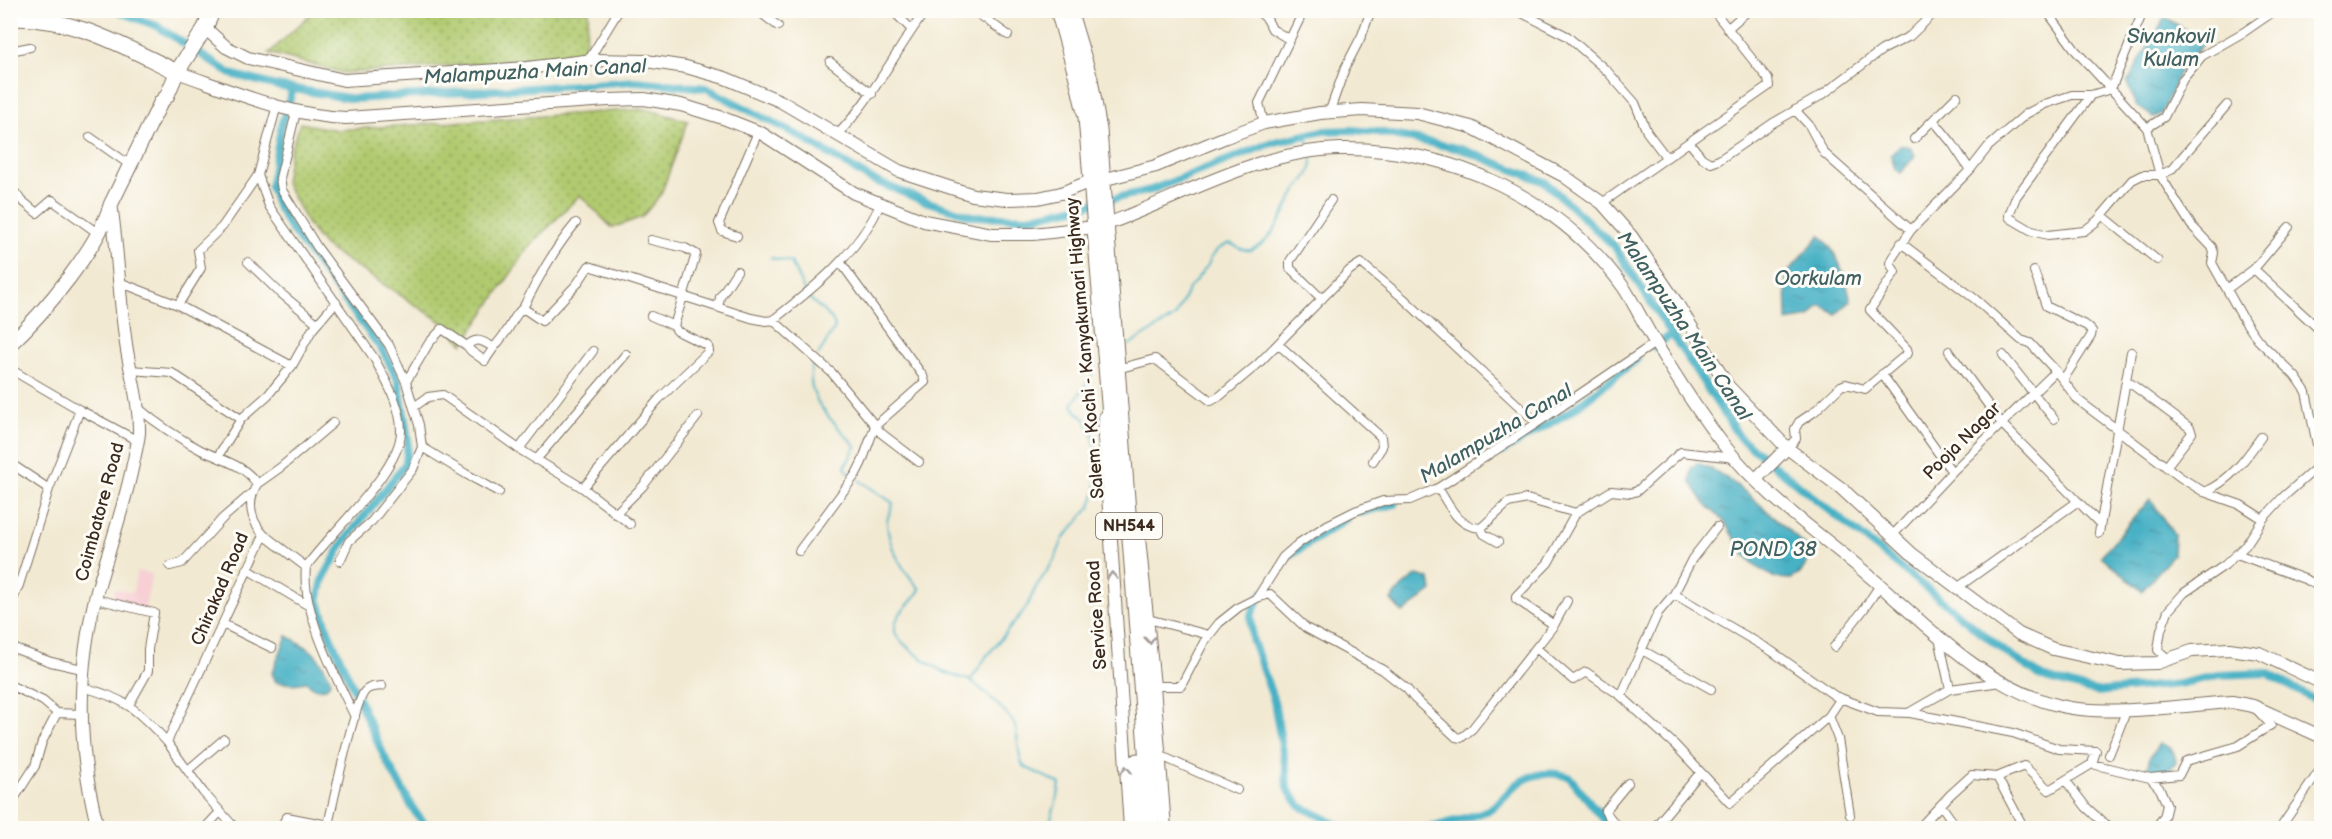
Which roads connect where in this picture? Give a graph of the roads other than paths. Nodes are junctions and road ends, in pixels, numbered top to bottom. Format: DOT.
graph roads {
  1 [pos="20,10"];
  2 [pos="38,10"];
  3 [pos="619,10"];
  4 [pos="757,10"];
  5 [pos="892,10"];
  6 [pos="926,10"];
  7 [pos="973,10"];
  8 [pos="1058,10"];
  9 [pos="1069,10"];
  10 [pos="1257,10"];
  11 [pos="1304,10"];
  12 [pos="1371,10"];
  13 [pos="1516,10"];
  14 [pos="1713,10"];
  15 [pos="1749,10"];
  16 [pos="1937,10"];
  17 [pos="2046,10"];
  18 [pos="2147,10"];
  19 [pos="2276,10"];
  20 [pos="10,11"];
  21 [pos="10,18"];
  22 [pos="70,20"];
  23 [pos="205,23"];
  24 [pos="778,26"];
  25 [pos="1727,29"];
  26 [pos="912,30"];
  27 [pos="1008,35"];
  28 [pos="1290,40"];
  29 [pos="30,47"];
  30 [pos="10,51"];
  31 [pos="588,61"];
  32 [pos="830,62"];
  33 [pos="177,63"];
  34 [pos="2110,89"];
  35 [pos="872,94"];
  36 [pos="2091,94"];
  37 [pos="1957,96"];
  38 [pos="277,105"];
  39 [pos="2228,105"];
  40 [pos="1795,110"];
  41 [pos="296,112"];
  42 [pos="1329,113"];
  43 [pos="1934,121"];
  44 [pos="1264,123"];
  45 [pos="2147,128"];
  46 [pos="758,132"];
  47 [pos="837,135"];
  48 [pos="90,137"];
  49 [pos="1914,139"];
  50 [pos="1689,142"];
  51 [pos="1666,158"];
  52 [pos="130,165"];
  53 [pos="1970,170"];
  54 [pos="2160,175"];
  55 [pos="258,176"];
  56 [pos="1097,180"];
  57 [pos="10,186"];
  58 [pos="1331,200"];
  59 [pos="1602,202"];
  60 [pos="111,204"];
  61 [pos="880,205"];
  62 [pos="2102,215"];
  63 [pos="576,223"];
  64 [pos="1101,225"];
  65 [pos="2289,227"];
  66 [pos="92,229"];
  67 [pos="1911,230"];
  68 [pos="737,236"];
  69 [pos="651,240"];
  70 [pos="1901,243"];
  71 [pos="2157,260"];
  72 [pos="248,262"];
  73 [pos="841,263"];
  74 [pos="2254,269"];
  75 [pos="737,271"];
  76 [pos="2034,271"];
  77 [pos="119,282"];
  78 [pos="2227,289"];
  79 [pos="684,296"];
  80 [pos="1322,299"];
  81 [pos="336,302"];
  82 [pos="178,305"];
  83 [pos="523,308"];
  84 [pos="718,308"];
  85 [pos="651,316"];
  86 [pos="773,320"];
  87 [pos="317,323"];
  88 [pos="674,326"];
  89 [pos="2322,332"];
  90 [pos="11,336"];
  91 [pos="1278,344"];
  92 [pos="467,346"];
  93 [pos="1658,346"];
  94 [pos="493,347"];
  95 [pos="593,351"];
  96 [pos="1949,351"];
  97 [pos="2131,352"];
  98 [pos="626,354"];
  99 [pos="2002,355"];
  100 [pos="292,366"];
  101 [pos="10,369"];
  102 [pos="1117,369"];
  103 [pos="130,370"];
  104 [pos="2056,371"];
  105 [pos="1882,374"];
  106 [pos="2063,380"];
  107 [pos="2126,381"];
  108 [pos="406,382"];
  109 [pos="2033,394"];
  110 [pos="1108,399"];
  111 [pos="138,407"];
  112 [pos="414,407"];
  113 [pos="80,410"];
  114 [pos="698,417"];
  115 [pos="2054,418"];
  116 [pos="241,419"];
  117 [pos="333,423"];
  118 [pos="1538,423"];
  119 [pos="2002,424"];
  120 [pos="875,426"];
  121 [pos="2116,430"];
  122 [pos="2261,437"];
  123 [pos="138,441"];
  124 [pos="422,447"];
  125 [pos="519,449"];
  126 [pos="1783,451"];
  127 [pos="218,456"];
  128 [pos="1735,458"];
  129 [pos="536,460"];
  130 [pos="1373,461"];
  131 [pos="919,462"];
  132 [pos="2321,463"];
  133 [pos="11,464"];
  134 [pos="2166,467"];
  135 [pos="1952,472"];
  136 [pos="1758,476"];
  137 [pos="257,484"];
  138 [pos="583,488"];
  139 [pos="1438,488"];
  140 [pos="49,489"];
  141 [pos="499,492"];
  142 [pos="2204,492"];
  143 [pos="252,493"];
  144 [pos="2077,502"];
  145 [pos="1576,513"];
  146 [pos="615,514"];
  147 [pos="2264,519"];
  148 [pos="1129,522"];
  149 [pos="630,524"];
  150 [pos="1717,527"];
  151 [pos="1481,528"];
  152 [pos="264,535"];
  153 [pos="1892,536"];
  154 [pos="1498,543"];
  155 [pos="799,551"];
  156 [pos="2236,554"];
  157 [pos="340,561"];
  158 [pos="170,566"];
  159 [pos="306,567"];
  160 [pos="247,569"];
  161 [pos="10,579"];
  162 [pos="19,585"];
  163 [pos="1880,585"];
  164 [pos="1957,588"];
  165 [pos="2322,588"];
  166 [pos="1674,594"];
  167 [pos="1257,598"];
  168 [pos="96,599"];
  169 [pos="1567,601"];
  170 [pos="10,606"];
  171 [pos="309,606"];
  172 [pos="1148,619"];
  173 [pos="223,624"];
  174 [pos="1554,626"];
  175 [pos="1209,635"];
  176 [pos="1939,638"];
  177 [pos="10,647"];
  178 [pos="1834,647"];
  179 [pos="272,648"];
  180 [pos="1536,648"];
  181 [pos="1642,650"];
  182 [pos="2168,659"];
  183 [pos="82,669"];
  184 [pos="2002,682"];
  185 [pos="2322,683"];
  186 [pos="10,685"];
  187 [pos="382,686"];
  188 [pos="1154,686"];
  189 [pos="82,687"];
  190 [pos="1711,689"];
  191 [pos="1950,689"];
  192 [pos="1621,696"];
  193 [pos="1841,698"];
  194 [pos="129,705"];
  195 [pos="2253,706"];
  196 [pos="2127,709"];
  197 [pos="57,713"];
  198 [pos="1910,713"];
  199 [pos="80,714"];
  200 [pos="1829,716"];
  201 [pos="355,717"];
  202 [pos="2322,737"];
  203 [pos="224,739"];
  204 [pos="167,742"];
  205 [pos="1159,755"];
  206 [pos="2109,755"];
  207 [pos="2092,764"];
  208 [pos="2322,767"];
  209 [pos="188,770"];
  210 [pos="1700,773"];
  211 [pos="1997,777"];
  212 [pos="2150,778"];
  213 [pos="2066,781"];
  214 [pos="1628,783"];
  215 [pos="1237,790"];
  216 [pos="10,805"];
  217 [pos="1941,805"];
  218 [pos="220,812"];
  219 [pos="1850,815"];
  220 [pos="2283,824"];
  221 [pos="328,825"];
  222 [pos="98,828"];
  223 [pos="205,828"];
  224 [pos="235,828"];
  225 [pos="280,828"];
  226 [pos="338,828"];
  227 [pos="1130,828"];
  228 [pos="1140,828"];
  229 [pos="1152,828"];
  230 [pos="1165,828"];
  231 [pos="1618,828"];
  232 [pos="1654,828"];
  233 [pos="1919,828"];
  234 [pos="1958,828"];
  235 [pos="2024,828"];
  236 [pos="2109,828"];
  237 [pos="2154,828"];
  1 -- 20 [label="highway"];
  2 -- 22 [label="highway"];
  3 -- 31 [label="street"];
  4 -- 24 [label="street"];
  5 -- 26 [label="street"];
  6 -- 26 [label="street"];
  7 -- 27 [label="street"];
  8 -- 56 [label="highway, Salem - Kochi - Kanyakumari Highway / NH544"];
  9 -- 56 [label="highway, Salem - Kochi - Kanyakumari Highway / NH544"];
  10 -- 28 [label="street"];
  11 -- 28 [label="street"];
  12 -- 42 [label="street"];
  13 -- 51 [label="street"];
  14 -- 25 [label="street"];
  15 -- 25 [label="street"];
  16 -- 40 [label="street"];
  17 -- 34 [label="street"];
  18 -- 34 [label="street"];
  19 -- 45 [label="street"];
  21 -- 22 [label="highway"];
  22 -- 33 [label="highway"];
  23 -- 31 [label="street"];
  23 -- 33 [label="highway"];
  25 -- 50 [label="street"];
  26 -- 35 [label="street"];
  28 -- 44 [label="street"];
  29 -- 30 [label="street"];
  31 -- 47 [label="street"];
  32 -- 35 [label="street"];
  33 -- 38 [label="street"];
  33 -- 52 [label="main road"];
  34 -- 36 [label="street"];
  34 -- 45 [label="street"];
  35 -- 47 [label="street"];
  36 -- 53 [label="street"];
  36 -- 62 [label="street"];
  37 -- 43 [label="street"];
  38 -- 41 [label="street"];
  38 -- 55 [label="street"];
  39 -- 54 [label="street"];
  40 -- 50 [label="street"];
  40 -- 67 [label="street"];
  41 -- 46 [label="street"];
  41 -- 108 [label="street"];
  42 -- 44 [label="street"];
  42 -- 59 [label="street"];
  43 -- 49 [label="street"];
  43 -- 53 [label="street"];
  44 -- 56 [label="street"];
  45 -- 54 [label="street"];
  46 -- 61 [label="street"];
  46 -- 68 [label="street"];
  47 -- 56 [label="street"];
  48 -- 52 [label="street"];
  50 -- 51 [label="street"];
  51 -- 59 [label="street"];
  52 -- 60 [label="main road"];
  53 -- 67 [label="street"];
  54 -- 62 [label="street"];
  54 -- 78 [label="street"];
  55 -- 81 [label="street"];
  55 -- 82 [label="street"];
  56 -- 64 [label="highway, NH544"];
  57 -- 66 [label="street"];
  58 -- 80 [label="street"];
  59 -- 126 [label="street"];
  60 -- 66 [label="main road"];
  60 -- 77 [label="street, Coimbatore Road"];
  60 -- 90 [label="main road"];
  61 -- 64 [label="street"];
  61 -- 73 [label="street"];
  62 -- 71 [label="street"];
  63 -- 83 [label="street"];
  64 -- 93 [label="street"];
  64 -- 102 [label="highway, Salem - Kochi - Kanyakumari Highway / NH544"];
  64 -- 110 [label="highway, Salem - Kochi - Kanyakumari Highway / NH544"];
  65 -- 74 [label="street"];
  66 -- 90 [label="main road"];
  67 -- 70 [label="street"];
  69 -- 79 [label="street"];
  70 -- 104 [label="street"];
  70 -- 105 [label="street"];
  72 -- 87 [label="street"];
  73 -- 86 [label="street"];
  73 -- 120 [label="street"];
  74 -- 78 [label="street"];
  74 -- 89 [label="street"];
  75 -- 84 [label="street"];
  76 -- 106 [label="street"];
  77 -- 82 [label="street"];
  77 -- 103 [label="street, Coimbatore Road"];
  78 -- 132 [label="street"];
  79 -- 83 [label="street"];
  79 -- 84 [label="street"];
  79 -- 88 [label="street"];
  80 -- 91 [label="street"];
  80 -- 118 [label="street"];
  81 -- 87 [label="street"];
  81 -- 159 [label="street"];
  82 -- 100 [label="street"];
  83 -- 94 [label="street"];
  84 -- 86 [label="street"];
  85 -- 88 [label="street"];
  86 -- 120 [label="street"];
  87 -- 100 [label="street"];
  88 -- 138 [label="street"];
  91 -- 102 [label="street"];
  91 -- 130 [label="street"];
  92 -- 94 [label="street"];
  92 -- 94 [label="street"];
  92 -- 108 [label="street"];
  93 -- 118 [label="street"];
  93 -- 128 [label="street"];
  95 -- 125 [label="street"];
  96 -- 119 [label="street"];
  97 -- 107 [label="street"];
  98 -- 129 [label="street"];
  99 -- 109 [label="street"];
  100 -- 116 [label="street"];
  101 -- 113 [label="street"];
  102 -- 148 [label="highway, Salem - Kochi - Kanyakumari Highway / NH544"];
  103 -- 111 [label="street, Coimbatore Road"];
  103 -- 116 [label="street"];
  104 -- 106 [label="street"];
  104 -- 109 [label="street, Pooja Nagar"];
  105 -- 126 [label="street"];
  105 -- 135 [label="street"];
  106 -- 121 [label="street"];
  107 -- 121 [label="street"];
  107 -- 134 [label="street"];
  108 -- 112 [label="street"];
  109 -- 115 [label="street"];
  109 -- 119 [label="street, Pooja Nagar"];
  227 -- 110 [label="street, Service Road, one-way"];
  110 -- 228 [label="highway, Salem - Kochi - Kanyakumari Highway / NH544"];
  111 -- 123 [label="street, Coimbatore Road"];
  111 -- 127 [label="street"];
  112 -- 124 [label="street"];
  112 -- 125 [label="street"];
  113 -- 123 [label="street"];
  113 -- 140 [label="street"];
  114 -- 146 [label="street"];
  116 -- 127 [label="street"];
  117 -- 137 [label="street"];
  118 -- 139 [label="street"];
  119 -- 135 [label="street, Pooja Nagar"];
  119 -- 144 [label="street"];
  120 -- 131 [label="street"];
  120 -- 155 [label="street"];
  121 -- 134 [label="street"];
  121 -- 144 [label="street"];
  122 -- 142 [label="street"];
  123 -- 168 [label="street, Coimbatore Road"];
  124 -- 141 [label="street"];
  124 -- 157 [label="street"];
  125 -- 129 [label="street"];
  126 -- 136 [label="street"];
  126 -- 153 [label="street"];
  127 -- 137 [label="street"];
  128 -- 136 [label="street"];
  128 -- 145 [label="street"];
  129 -- 138 [label="street"];
  132 -- 147 [label="street"];
  133 -- 140 [label="street"];
  134 -- 142 [label="street"];
  135 -- 153 [label="street, Pooja Nagar"];
  136 -- 163 [label="street"];
  137 -- 143 [label="street"];
  138 -- 146 [label="street"];
  139 -- 151 [label="street"];
  139 -- 167 [label="street"];
  140 -- 162 [label="street"];
  142 -- 147 [label="street"];
  143 -- 152 [label="street, Chirakad Road"];
  143 -- 158 [label="street"];
  144 -- 164 [label="street"];
  145 -- 151 [label="street"];
  145 -- 174 [label="street"];
  146 -- 149 [label="street"];
  147 -- 156 [label="street"];
  148 -- 172 [label="street"];
  148 -- 229 [label="highway, Salem - Kochi - Kanyakumari Highway / NH544"];
  150 -- 166 [label="street"];
  151 -- 154 [label="street"];
  152 -- 159 [label="street"];
  152 -- 160 [label="street, Chirakad Road"];
  153 -- 164 [label="street"];
  156 -- 165 [label="street"];
  156 -- 182 [label="street"];
  159 -- 171 [label="street"];
  160 -- 171 [label="street"];
  160 -- 173 [label="street, Chirakad Road"];
  161 -- 162 [label="street"];
  162 -- 170 [label="street"];
  163 -- 176 [label="street"];
  163 -- 178 [label="street"];
  164 -- 182 [label="street"];
  166 -- 181 [label="street"];
  166 -- 193 [label="street"];
  167 -- 175 [label="street"];
  167 -- 180 [label="street"];
  168 -- 183 [label="street, Coimbatore Road"];
  168 -- 194 [label="street"];
  169 -- 174 [label="street"];
  171 -- 201 [label="street"];
  172 -- 175 [label="street"];
  172 -- 188 [label="street, one-way"];
  173 -- 179 [label="street"];
  173 -- 204 [label="street, Chirakad Road"];
  174 -- 180 [label="street"];
  175 -- 188 [label="street"];
  176 -- 184 [label="street"];
  176 -- 191 [label="street"];
  177 -- 183 [label="street"];
  180 -- 192 [label="street"];
  181 -- 190 [label="street"];
  181 -- 192 [label="street"];
  182 -- 185 [label="street"];
  183 -- 189 [label="street, Coimbatore Road"];
  184 -- 191 [label="street"];
  184 -- 196 [label="street"];
  186 -- 197 [label="street"];
  187 -- 201 [label="street"];
  188 -- 205 [label="street"];
  189 -- 194 [label="street"];
  189 -- 199 [label="street, Coimbatore Road"];
  191 -- 198 [label="street"];
  192 -- 210 [label="street"];
  193 -- 198 [label="street"];
  193 -- 200 [label="street"];
  194 -- 204 [label="street"];
  195 -- 196 [label="street"];
  195 -- 202 [label="street"];
  195 -- 212 [label="street"];
  196 -- 206 [label="street"];
  197 -- 199 [label="street"];
  197 -- 216 [label="street"];
  198 -- 207 [label="street"];
  199 -- 222 [label="street, Coimbatore Road"];
  200 -- 210 [label="street"];
  200 -- 219 [label="street"];
  201 -- 221 [label="street"];
  203 -- 209 [label="street"];
  204 -- 209 [label="street"];
  205 -- 215 [label="street"];
  205 -- 230 [label="street"];
  207 -- 212 [label="street"];
  207 -- 213 [label="street"];
  208 -- 220 [label="street"];
  209 -- 218 [label="street"];
  210 -- 232 [label="street"];
  211 -- 213 [label="street"];
  211 -- 217 [label="street"];
  211 -- 235 [label="street"];
  212 -- 237 [label="street"];
  213 -- 236 [label="street"];
  214 -- 231 [label="street"];
  217 -- 233 [label="street"];
  217 -- 234 [label="street"];
  218 -- 223 [label="street"];
  218 -- 224 [label="street"];
  221 -- 225 [label="street"];
  221 -- 226 [label="street"];
}
